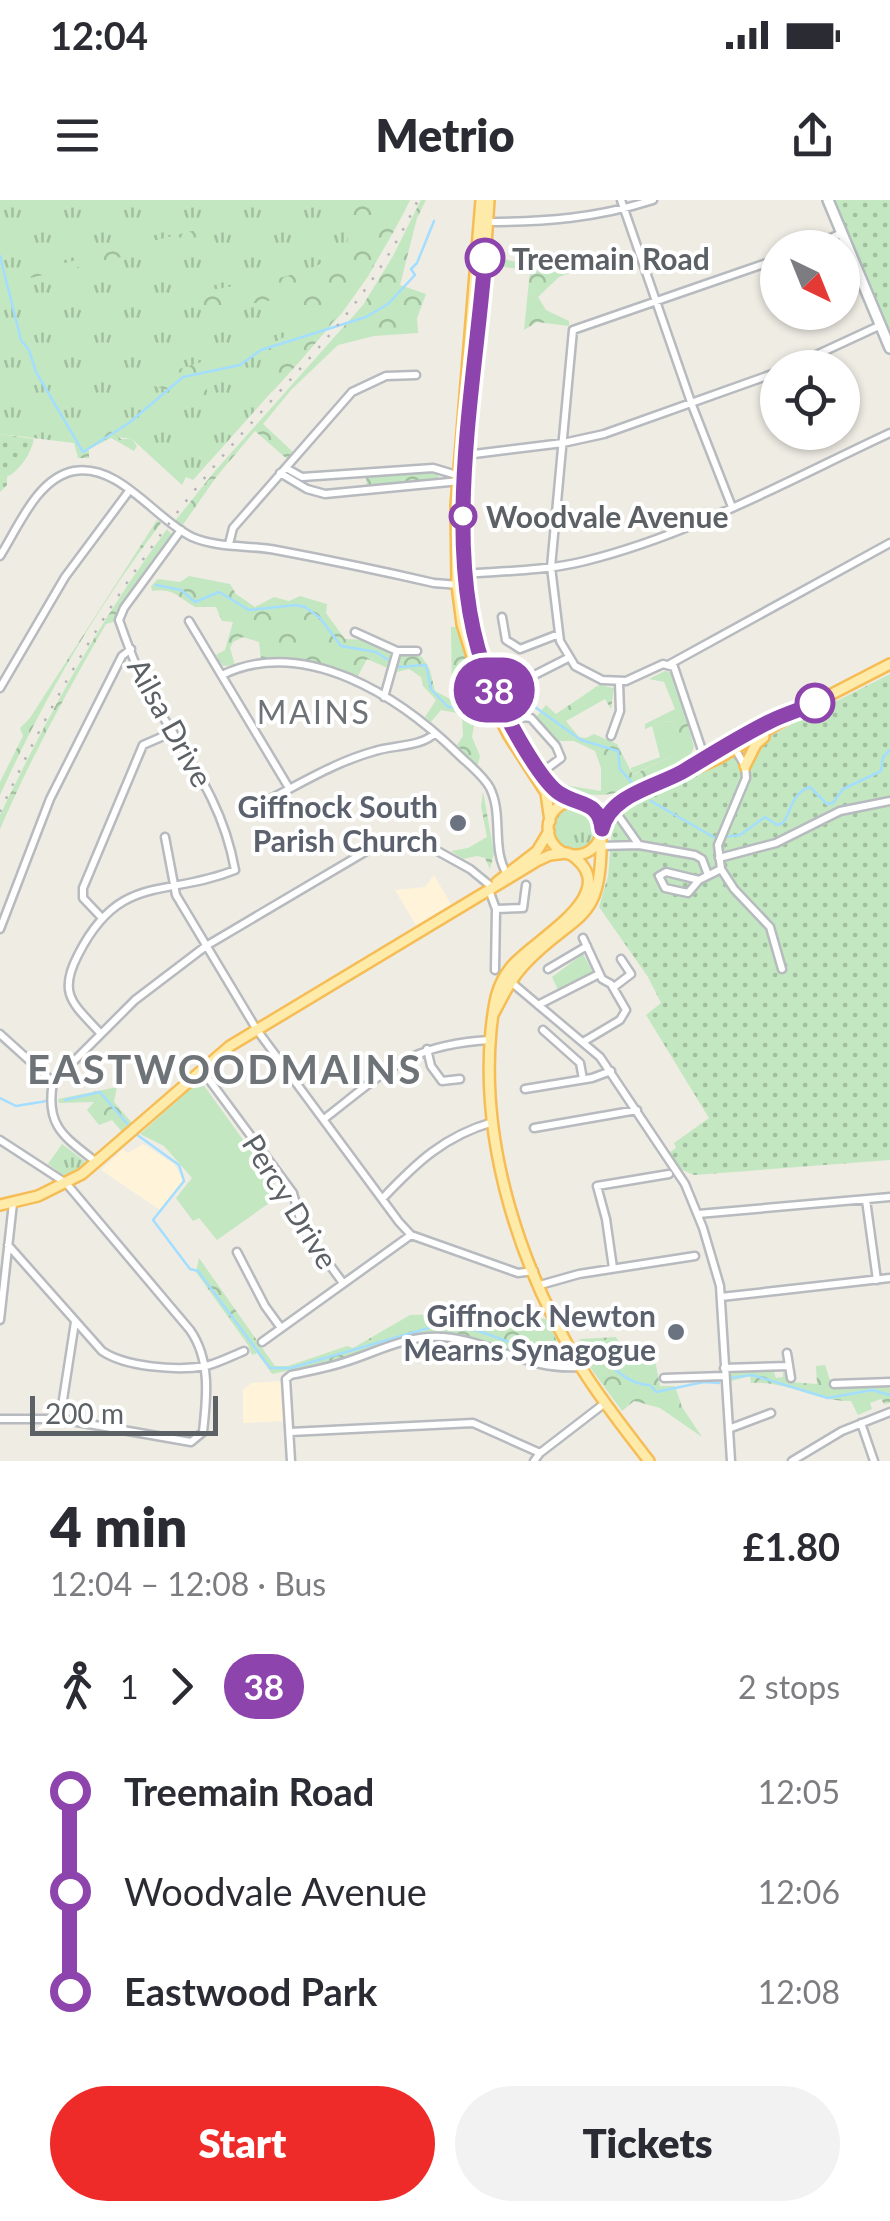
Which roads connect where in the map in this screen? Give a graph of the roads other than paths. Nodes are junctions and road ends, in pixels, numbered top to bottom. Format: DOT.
graph roads {
  1 [pos="481,200"];
  2 [pos="490,200"];
  3 [pos="621,200"];
  4 [pos="654,200"];
  5 [pos="828,200"];
  6 [pos="624,209"];
  7 [pos="484,222"];
  8 [pos="841,230"];
  9 [pos="760,266"];
  10 [pos="860,276"];
  11 [pos="656,302"];
  12 [pos="880,325"];
  13 [pos="890,348"];
  14 [pos="827,350"];
  15 [pos="416,375"];
  16 [pos="760,379"];
  17 [pos="692,405"];
  18 [pos="890,433"];
  19 [pos="563,443"];
  20 [pos="464,454"];
  21 [pos="283,470"];
  22 [pos="362,474"];
  23 [pos="461,479"];
  24 [pos="364,490"];
  25 [pos="129,491"];
  26 [pos="732,508"];
  27 [pos="180,530"];
  28 [pos="890,543"];
  29 [pos="229,544"];
  30 [pos="0,556"];
  31 [pos="551,567"];
  32 [pos="461,580"];
  33 [pos="502,617"];
  34 [pos="189,622"];
  35 [pos="355,632"];
  36 [pos="559,634"];
  37 [pos="506,640"];
  38 [pos="496,643"];
  39 [pos="131,648"];
  40 [pos="397,651"];
  41 [pos="417,651"];
  42 [pos="568,658"];
  43 [pos="670,664"];
  44 [pos="890,664"];
  45 [pos="222,675"];
  46 [pos="620,682"];
  47 [pos="0,688"];
  48 [pos="505,690"];
  49 [pos="384,696"];
  50 [pos="801,710"];
  51 [pos="786,720"];
  52 [pos="511,723"];
  53 [pos="539,726"];
  54 [pos="173,732"];
  55 [pos="435,733"];
  56 [pos="527,733"];
  57 [pos="509,736"];
  58 [pos="611,736"];
  59 [pos="550,742"];
  60 [pos="733,745"];
  61 [pos="538,750"];
  62 [pos="704,756"];
  63 [pos="745,766"];
  64 [pos="685,770"];
  65 [pos="542,772"];
  66 [pos="288,788"];
  67 [pos="626,799"];
  68 [pos="890,800"];
  69 [pos="266,801"];
  70 [pos="582,802"];
  71 [pos="620,818"];
  72 [pos="549,826"];
  73 [pos="165,836"];
  74 [pos="601,837"];
  75 [pos="639,845"];
  76 [pos="568,853"];
  77 [pos="719,858"];
  78 [pos="721,868"];
  79 [pos="508,875"];
  80 [pos="708,875"];
  81 [pos="698,880"];
  82 [pos="174,884"];
  83 [pos="526,884"];
  84 [pos="490,888"];
  85 [pos="496,909"];
  86 [pos="102,918"];
  87 [pos="0,929"];
  88 [pos="582,938"];
  89 [pos="206,946"];
  90 [pos="587,946"];
  91 [pos="621,959"];
  92 [pos="548,969"];
  93 [pos="782,969"];
  94 [pos="600,974"];
  95 [pos="503,976"];
  96 [pos="614,988"];
  97 [pos="538,1005"];
  98 [pos="258,1030"];
  99 [pos="543,1030"];
  100 [pos="0,1034"];
  101 [pos="102,1034"];
  102 [pos="491,1040"];
  103 [pos="583,1042"];
  104 [pos="427,1048"];
  105 [pos="202,1070"];
  106 [pos="611,1071"];
  107 [pos="583,1079"];
  108 [pos="460,1080"];
  109 [pos="53,1082"];
  110 [pos="526,1089"];
  111 [pos="637,1110"];
  112 [pos="324,1119"];
  113 [pos="493,1122"];
  114 [pos="534,1128"];
  115 [pos="0,1140"];
  116 [pos="97,1163"];
  117 [pos="669,1174"];
  118 [pos="66,1182"];
  119 [pos="890,1198"];
  120 [pos="382,1199"];
  121 [pos="866,1200"];
  122 [pos="13,1203"];
  123 [pos="0,1205"];
  124 [pos="698,1214"];
  125 [pos="411,1235"];
  126 [pos="8,1245"];
  127 [pos="237,1252"];
  128 [pos="695,1256"];
  129 [pos="613,1268"];
  130 [pos="534,1271"];
  131 [pos="890,1278"];
  132 [pos="877,1280"];
  133 [pos="344,1283"];
  134 [pos="540,1285"];
  135 [pos="722,1297"];
  136 [pos="0,1320"];
  137 [pos="75,1320"];
  138 [pos="281,1328"];
  139 [pos="262,1342"];
  140 [pos="244,1351"];
  141 [pos="788,1353"];
  142 [pos="206,1366"];
  143 [pos="789,1366"];
  144 [pos="581,1367"];
  145 [pos="724,1372"];
  146 [pos="664,1378"];
  147 [pos="791,1378"];
  148 [pos="890,1382"];
  149 [pos="834,1384"];
  150 [pos="605,1403"];
  151 [pos="890,1412"];
  152 [pos="771,1413"];
  153 [pos="0,1419"];
  154 [pos="60,1419"];
  155 [pos="861,1423"];
  156 [pos="731,1428"];
  157 [pos="290,1432"];
  158 [pos="540,1452"];
  159 [pos="290,1461"];
  160 [pos="534,1461"];
  161 [pos="650,1461"];
  162 [pos="730,1461"];
  163 [pos="792,1461"];
  164 [pos="874,1461"];
  1 -- 7 [label="main road"];
  2 -- 7 [label="main road"];
  3 -- 6 [label="street"];
  4 -- 6 [label="street"];
  5 -- 8 [label="street"];
  6 -- 7 [label="street"];
  6 -- 11 [label="street"];
  7 -- 20 [label="main road"];
  9 -- 11 [label="street"];
  10 -- 12 [label="street"];
  11 -- 17 [label="street"];
  11 -- 19 [label="street"];
  12 -- 13 [label="street"];
  12 -- 14 [label="street"];
  15 -- 21 [label="street"];
  16 -- 17 [label="street"];
  17 -- 19 [label="street"];
  17 -- 26 [label="street"];
  18 -- 26 [label="street"];
  19 -- 20 [label="street"];
  19 -- 31 [label="street"];
  20 -- 23 [label="main road"];
  21 -- 22 [label="street"];
  21 -- 24 [label="street"];
  21 -- 29 [label="street"];
  22 -- 23 [label="street"];
  22 -- 24 [label="street"];
  23 -- 24 [label="street"];
  23 -- 32 [label="main road"];
  25 -- 27 [label="street"];
  25 -- 30 [label="street"];
  25 -- 47 [label="street"];
  26 -- 31 [label="street"];
  27 -- 29 [label="street"];
  27 -- 39 [label="street, Ailsa Drive"];
  28 -- 43 [label="street"];
  29 -- 32 [label="street"];
  31 -- 32 [label="street"];
  31 -- 36 [label="street"];
  32 -- 52 [label="main road"];
  32 -- 57 [label="main road"];
  33 -- 37 [label="street"];
  34 -- 45 [label="street"];
  35 -- 40 [label="street"];
  36 -- 37 [label="street"];
  36 -- 42 [label="street"];
  37 -- 38 [label="street"];
  39 -- 54 [label="street, Ailsa Drive"];
  39 -- 87 [label="street"];
  40 -- 41 [label="street"];
  40 -- 49 [label="street"];
  42 -- 46 [label="street"];
  42 -- 48 [label="street"];
  43 -- 46 [label="street"];
  43 -- 62 [label="street"];
  44 -- 50 [label="main road"];
  45 -- 49 [label="street"];
  45 -- 66 [label="street"];
  46 -- 58 [label="street"];
  49 -- 55 [label="street"];
  50 -- 51 [label="main road"];
  50 -- 60 [label="main road"];
  51 -- 60 [label="main road"];
  51 -- 63 [label="main road"];
  52 -- 53 [label="street"];
  52 -- 57 [label="street"];
  52 -- 65 [label="main road"];
  53 -- 56 [label="street"];
  53 -- 59 [label="street"];
  54 -- 82 [label="street, Ailsa Drive"];
  54 -- 86 [label="street"];
  55 -- 66 [label="street"];
  55 -- 79 [label="street"];
  57 -- 72 [label="main road"];
  59 -- 61 [label="street"];
  59 -- 65 [label="street"];
  60 -- 62 [label="main road"];
  60 -- 63 [label="street"];
  60 -- 64 [label="main road"];
  62 -- 64 [label="main road"];
  63 -- 77 [label="street"];
  64 -- 67 [label="main road"];
  65 -- 70 [label="main road"];
  66 -- 69 [label="street"];
  67 -- 70 [label="main road"];
  67 -- 74 [label="main road"];
  68 -- 77 [label="street"];
  70 -- 72 [label="main road"];
  70 -- 74 [label="main road"];
  71 -- 75 [label="street"];
  72 -- 76 [label="main road"];
  72 -- 79 [label="main road"];
  73 -- 82 [label="street"];
  74 -- 75 [label="street"];
  74 -- 76 [label="main road"];
  74 -- 95 [label="main road"];
  75 -- 80 [label="street"];
  76 -- 79 [label="main road"];
  76 -- 95 [label="main road"];
  77 -- 78 [label="street"];
  78 -- 80 [label="street"];
  78 -- 93 [label="street"];
  79 -- 84 [label="main road"];
  80 -- 81 [label="street"];
  81 -- 81 [label="street"];
  82 -- 86 [label="street"];
  82 -- 89 [label="street"];
  83 -- 85 [label="street"];
  84 -- 85 [label="street"];
  84 -- 89 [label="street"];
  84 -- 98 [label="main road"];
  85 -- 95 [label="street"];
  86 -- 101 [label="street"];
  88 -- 90 [label="street"];
  89 -- 98 [label="street"];
  89 -- 101 [label="street"];
  90 -- 92 [label="street"];
  90 -- 94 [label="street"];
  91 -- 96 [label="street"];
  94 -- 96 [label="street"];
  94 -- 97 [label="street"];
  95 -- 97 [label="street"];
  95 -- 102 [label="main road"];
  96 -- 103 [label="street"];
  97 -- 103 [label="street"];
  98 -- 105 [label="main road"];
  98 -- 112 [label="street"];
  99 -- 107 [label="street"];
  100 -- 109 [label="street"];
  101 -- 109 [label="street"];
  102 -- 104 [label="street"];
  102 -- 113 [label="main road"];
  103 -- 106 [label="street"];
  104 -- 108 [label="street"];
  104 -- 112 [label="street"];
  105 -- 116 [label="main road"];
  105 -- 133 [label="street, Percy Drive"];
  106 -- 107 [label="street"];
  106 -- 111 [label="street"];
  107 -- 110 [label="street"];
  109 -- 116 [label="street"];
  111 -- 114 [label="street"];
  111 -- 124 [label="street"];
  112 -- 120 [label="street"];
  113 -- 120 [label="street"];
  113 -- 130 [label="main road"];
  115 -- 118 [label="street"];
  116 -- 118 [label="main road"];
  117 -- 129 [label="street"];
  118 -- 122 [label="main road"];
  118 -- 142 [label="street"];
  119 -- 121 [label="street"];
  120 -- 125 [label="street"];
  121 -- 124 [label="street"];
  121 -- 132 [label="street"];
  122 -- 123 [label="main road"];
  122 -- 126 [label="street"];
  124 -- 135 [label="street"];
  125 -- 130 [label="street"];
  125 -- 133 [label="street"];
  126 -- 136 [label="street"];
  126 -- 137 [label="street"];
  127 -- 138 [label="street"];
  128 -- 129 [label="street"];
  129 -- 134 [label="street"];
  130 -- 134 [label="main road"];
  131 -- 132 [label="street"];
  132 -- 135 [label="street"];
  133 -- 138 [label="street"];
  134 -- 144 [label="main road"];
  135 -- 145 [label="street"];
  137 -- 142 [label="street"];
  137 -- 154 [label="street"];
  138 -- 139 [label="street"];
  140 -- 142 [label="street"];
  141 -- 143 [label="street"];
  142 -- 154 [label="street"];
  143 -- 145 [label="street"];
  143 -- 147 [label="street"];
  144 -- 150 [label="main road"];
  144 -- 157 [label="street"];
  145 -- 146 [label="street"];
  145 -- 156 [label="street"];
  148 -- 149 [label="street"];
  150 -- 158 [label="street"];
  150 -- 161 [label="main road"];
  151 -- 155 [label="street"];
  152 -- 156 [label="street"];
  153 -- 154 [label="street"];
  155 -- 163 [label="street"];
  155 -- 164 [label="street"];
  156 -- 162 [label="street"];
  157 -- 158 [label="street"];
  157 -- 159 [label="street"];
  158 -- 160 [label="street"];
}
